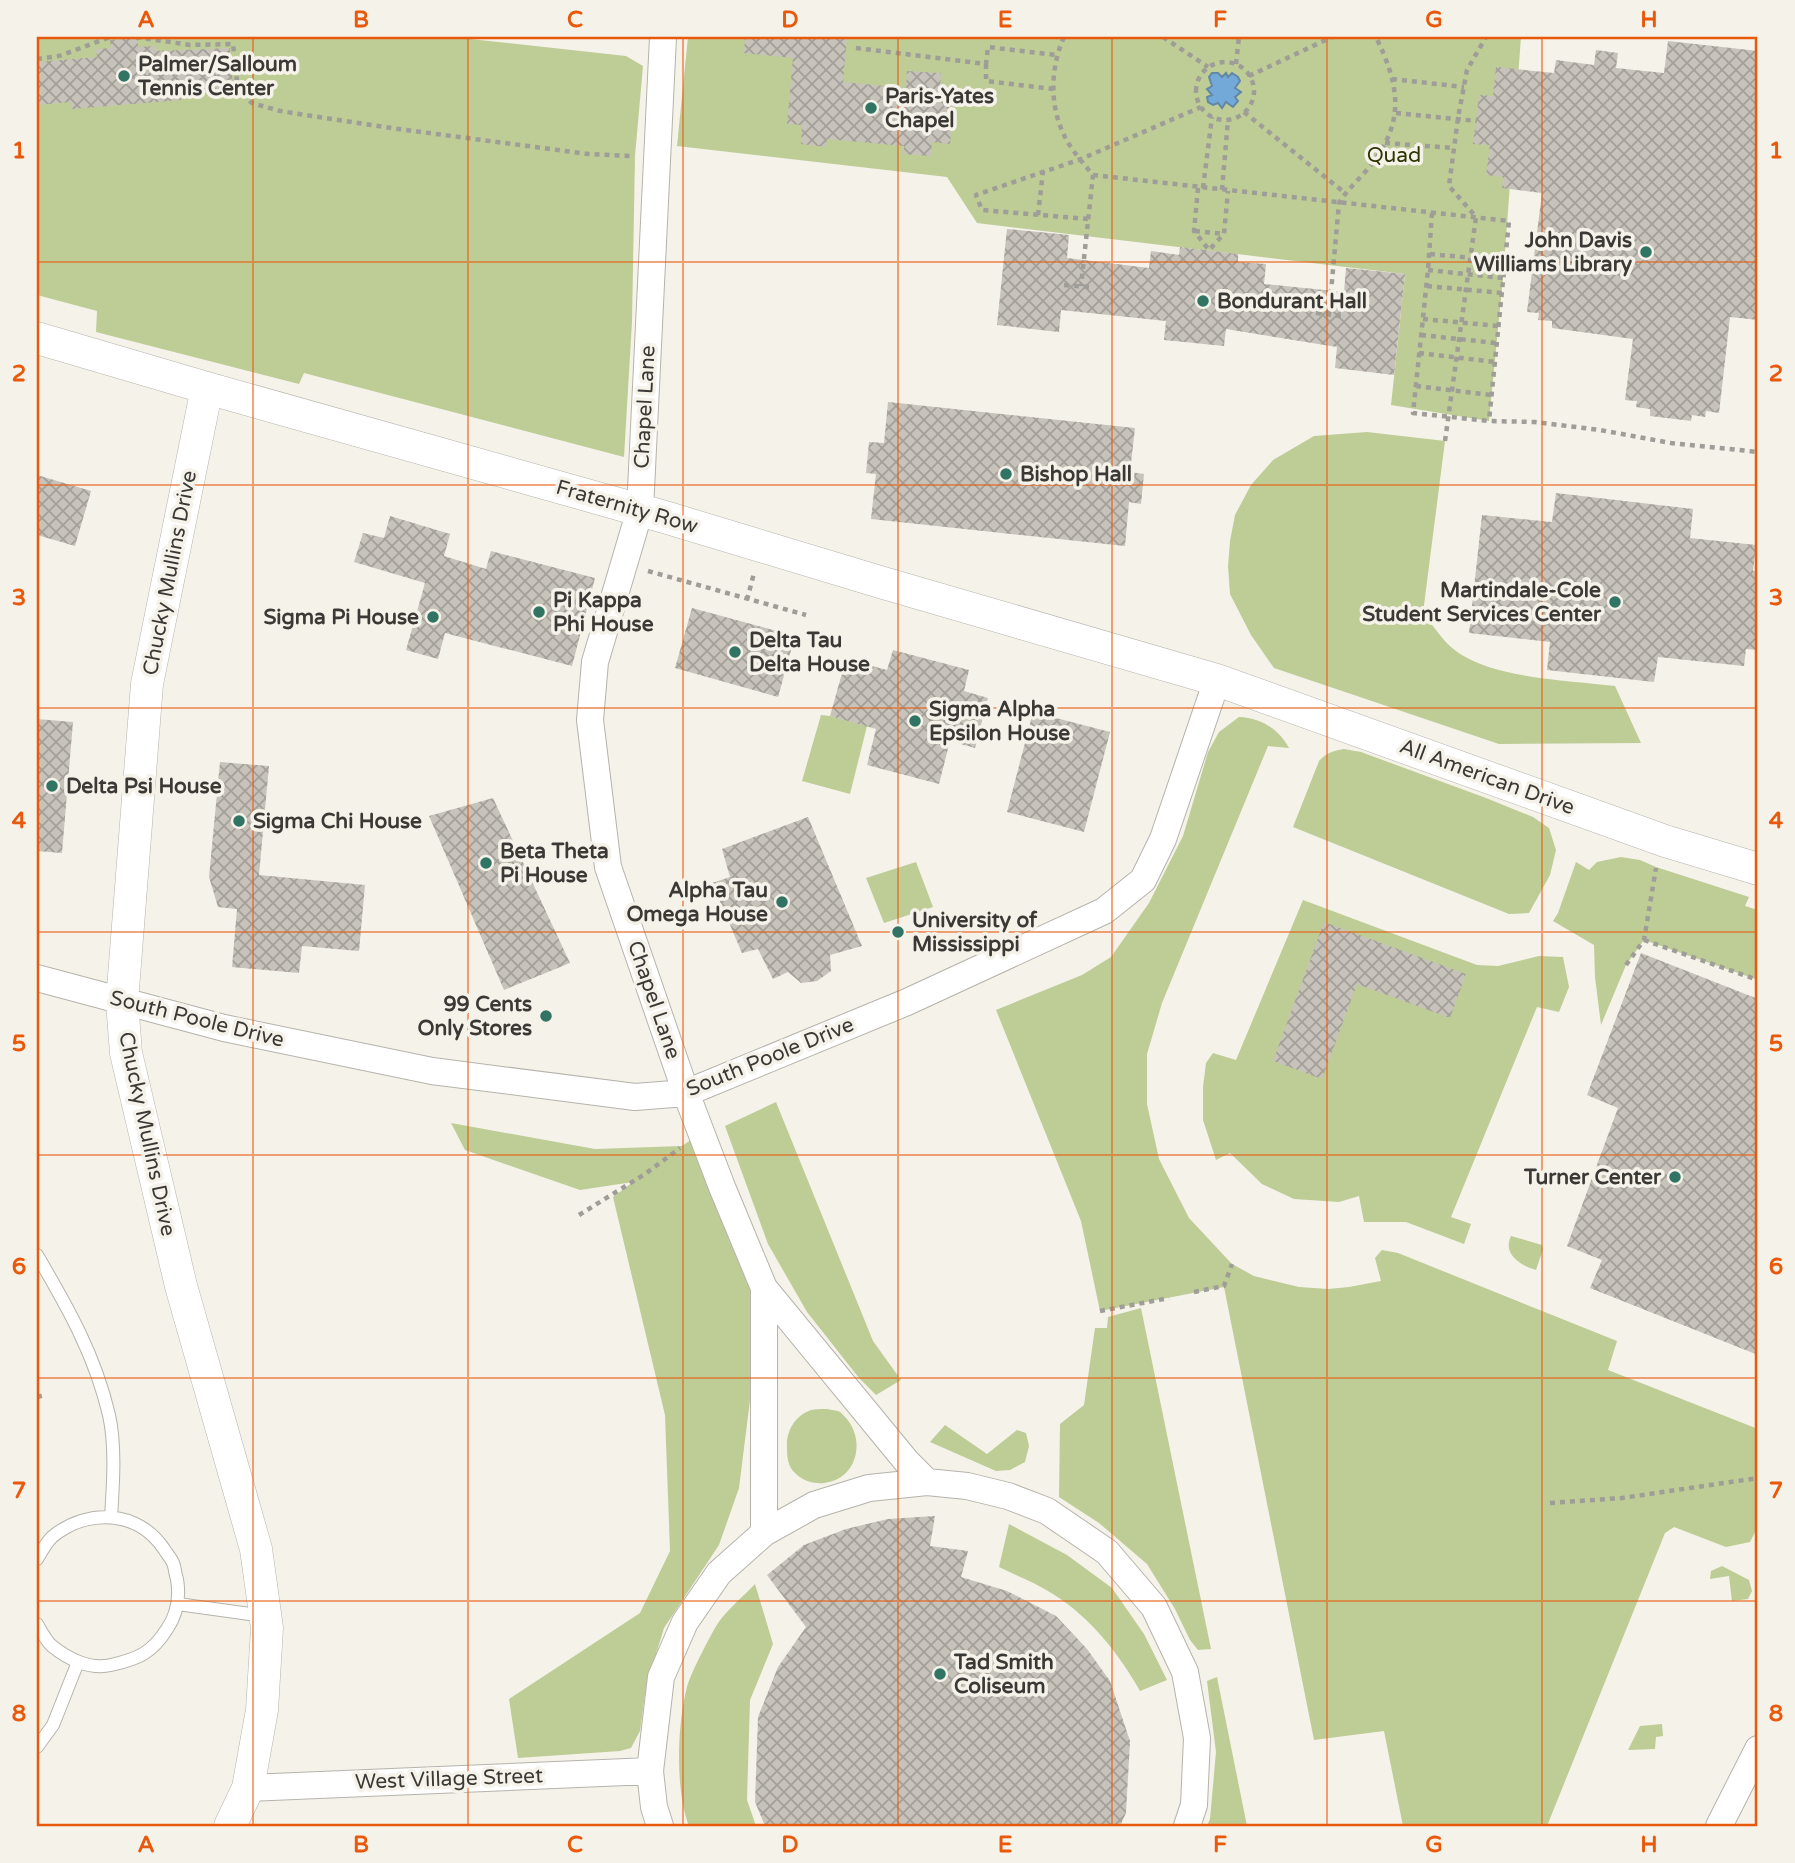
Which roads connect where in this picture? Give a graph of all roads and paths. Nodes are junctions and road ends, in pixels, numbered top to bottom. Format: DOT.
graph roads {
  1 [pos="110,37"];
  2 [pos="136,37"];
  3 [pos="663,37"];
  4 [pos="1064,37"];
  5 [pos="1163,37"];
  6 [pos="1239,37"];
  7 [pos="1332,37"];
  8 [pos="1376,37"];
  9 [pos="1486,37"];
  10 [pos="856,48"];
  11 [pos="1056,55"];
  12 [pos="37,58"];
  13 [pos="986,64"];
  14 [pos="1236,64"];
  15 [pos="1208,67"];
  16 [pos="1250,76"];
  17 [pos="1392,79"];
  18 [pos="1464,87"];
  19 [pos="1053,89"];
  20 [pos="1200,107"];
  21 [pos="1244,112"];
  22 [pos="1396,113"];
  23 [pos="1212,117"];
  24 [pos="1458,118"];
  25 [pos="1228,120"];
  26 [pos="1476,121"];
  27 [pos="1385,143"];
  28 [pos="1454,148"];
  29 [pos="635,156"];
  30 [pos="1081,159"];
  31 [pos="1043,171"];
  32 [pos="1093,175"];
  33 [pos="1201,188"];
  34 [pos="1225,191"];
  35 [pos="1345,193"];
  36 [pos="1339,203"];
  37 [pos="1432,212"];
  38 [pos="1038,215"];
  39 [pos="1476,217"];
  40 [pos="1088,219"];
  41 [pos="1194,231"];
  42 [pos="1224,234"];
  43 [pos="1430,254"];
  44 [pos="1470,258"];
  45 [pos="1505,261"];
  46 [pos="1429,270"];
  47 [pos="1468,275"];
  48 [pos="1503,278"];
  49 [pos="1064,285"];
  50 [pos="1081,286"];
  51 [pos="1426,286"];
  52 [pos="1090,287"];
  53 [pos="1466,289"];
  54 [pos="1502,293"];
  55 [pos="1316,313"];
  56 [pos="1329,314"];
  57 [pos="1341,316"];
  58 [pos="1423,319"];
  59 [pos="1461,322"];
  60 [pos="1498,326"];
  61 [pos="1421,335"];
  62 [pos="37,338"];
  63 [pos="1459,339"];
  64 [pos="1496,343"];
  65 [pos="1419,353"];
  66 [pos="1457,357"];
  67 [pos="1494,362"];
  68 [pos="1416,386"];
  69 [pos="207,388"];
  70 [pos="1452,390"];
  71 [pos="1491,395"];
  72 [pos="1448,417"];
  73 [pos="1489,421"];
  74 [pos="1445,441"];
  75 [pos="1758,452"];
  76 [pos="640,510"];
  77 [pos="757,566"];
  78 [pos="647,570"];
  79 [pos="747,600"];
  80 [pos="806,615"];
  81 [pos="1217,680"];
  82 [pos="1656,867"];
  83 [pos="1758,869"];
  84 [pos="1644,940"];
  85 [pos="1626,965"];
  86 [pos="37,978"];
  87 [pos="1758,980"];
  88 [pos="122,1002"];
  89 [pos="686,1093"];
  90 [pos="682,1146"];
  91 [pos="579,1215"];
  92 [pos="37,1255"];
  93 [pos="1232,1264"];
  94 [pos="764,1288"];
  95 [pos="1194,1293"];
  96 [pos="1169,1298"];
  97 [pos="1100,1311"];
  98 [pos="45,1395"];
  99 [pos="37,1397"];
  100 [pos="1758,1478"];
  101 [pos="927,1482"];
  102 [pos="1550,1503"];
  103 [pos="111,1517"];
  104 [pos="764,1533"];
  105 [pos="37,1559"];
  106 [pos="178,1604"];
  107 [pos="265,1616"];
  108 [pos="37,1624"];
  109 [pos="78,1662"];
  110 [pos="37,1746"];
  111 [pos="1758,1749"];
  112 [pos="650,1771"];
  113 [pos="248,1788"];
  114 [pos="230,1826"];
  115 [pos="660,1826"];
  116 [pos="1187,1826"];
  117 [pos="1719,1826"];
  1 -- 12 [label="path"];
  2 -- 29 [label="path"];
  3 -- 76 [label="street, Chapel Lane"];
  4 -- 11 [label="path"];
  5 -- 15 [label="path"];
  6 -- 14 [label="path"];
  7 -- 16 [label="path"];
  8 -- 17 [label="path"];
  9 -- 18 [label="path"];
  10 -- 13 [label="path"];
  11 -- 13 [label="path"];
  11 -- 19 [label="path"];
  13 -- 19 [label="path"];
  14 -- 15 [label="path"];
  14 -- 16 [label="path"];
  15 -- 20 [label="path"];
  16 -- 21 [label="path"];
  17 -- 18 [label="path"];
  17 -- 22 [label="path"];
  18 -- 24 [label="path"];
  19 -- 30 [label="path"];
  20 -- 23 [label="path"];
  20 -- 30 [label="path"];
  21 -- 25 [label="path"];
  21 -- 35 [label="path"];
  22 -- 24 [label="path"];
  22 -- 27 [label="path"];
  23 -- 25 [label="path"];
  23 -- 33 [label="path"];
  24 -- 26 [label="path"];
  24 -- 28 [label="path"];
  25 -- 34 [label="path"];
  27 -- 28 [label="path"];
  27 -- 35 [label="path"];
  28 -- 39 [label="path"];
  30 -- 31 [label="path"];
  30 -- 32 [label="path"];
  31 -- 38 [label="path"];
  31 -- 38 [label="path"];
  32 -- 33 [label="path"];
  32 -- 40 [label="path"];
  33 -- 34 [label="path"];
  33 -- 41 [label="path"];
  34 -- 36 [label="path"];
  34 -- 42 [label="path"];
  35 -- 36 [label="path"];
  36 -- 37 [label="path"];
  36 -- 56 [label="path"];
  37 -- 39 [label="path"];
  37 -- 43 [label="path"];
  38 -- 40 [label="path"];
  39 -- 44 [label="path"];
  39 -- 45 [label="path"];
  40 -- 50 [label="path"];
  41 -- 42 [label="path"];
  41 -- 42 [label="path"];
  43 -- 44 [label="path"];
  43 -- 46 [label="path"];
  44 -- 45 [label="path"];
  44 -- 47 [label="path"];
  45 -- 48 [label="path"];
  46 -- 47 [label="path"];
  46 -- 51 [label="path"];
  47 -- 48 [label="path"];
  47 -- 53 [label="path"];
  48 -- 54 [label="path"];
  49 -- 50 [label="path"];
  50 -- 52 [label="path"];
  51 -- 53 [label="path"];
  51 -- 58 [label="path"];
  53 -- 54 [label="path"];
  53 -- 59 [label="path"];
  54 -- 60 [label="path"];
  55 -- 56 [label="path"];
  56 -- 57 [label="path"];
  58 -- 59 [label="path"];
  58 -- 61 [label="path"];
  59 -- 60 [label="path"];
  59 -- 63 [label="path"];
  60 -- 64 [label="path"];
  61 -- 63 [label="path"];
  61 -- 65 [label="path"];
  62 -- 69 [label="street, Fraternity Row"];
  63 -- 64 [label="path"];
  63 -- 66 [label="path"];
  64 -- 67 [label="path"];
  65 -- 66 [label="path"];
  65 -- 68 [label="path"];
  66 -- 67 [label="path"];
  66 -- 70 [label="path"];
  67 -- 71 [label="path"];
  68 -- 70 [label="path"];
  68 -- 72 [label="path"];
  69 -- 76 [label="street, Fraternity Row"];
  69 -- 88 [label="street, Chucky Mullins Drive"];
  70 -- 71 [label="path"];
  70 -- 72 [label="path"];
  71 -- 73 [label="path"];
  72 -- 73 [label="path"];
  72 -- 74 [label="path"];
  73 -- 75 [label="path"];
  76 -- 81 [label="street, Fraternity Row"];
  76 -- 89 [label="street, Chapel Lane"];
  77 -- 79 [label="path"];
  78 -- 79 [label="path"];
  79 -- 80 [label="path"];
  81 -- 83 [label="street, All American Drive"];
  81 -- 89 [label="street, South Poole Drive"];
  82 -- 84 [label="path"];
  84 -- 85 [label="path"];
  84 -- 87 [label="path"];
  86 -- 88 [label="street, South Poole Drive"];
  88 -- 89 [label="street, South Poole Drive"];
  88 -- 107 [label="street, Chucky Mullins Drive"];
  89 -- 94 [label="street, Chapel Lane"];
  90 -- 91 [label="path"];
  92 -- 103 [label="lane"];
  93 -- 95 [label="path"];
  94 -- 101 [label="street, Chapel Lane"];
  94 -- 104 [label="street, Chapel Lane"];
  96 -- 97 [label="path"];
  98 -- 99 [label="path"];
  100 -- 102 [label="path"];
  101 -- 104 [label="street"];
  101 -- 116 [label="street"];
  103 -- 105 [label="lane"];
  103 -- 106 [label="lane"];
  104 -- 112 [label="street"];
  106 -- 107 [label="lane"];
  106 -- 109 [label="lane"];
  107 -- 113 [label="street, Chucky Mullins Drive"];
  108 -- 109 [label="lane"];
  109 -- 110 [label="lane"];
  111 -- 117 [label="street"];
  112 -- 113 [label="street, West Village Street"];
  112 -- 115 [label="street"];
  113 -- 114 [label="street, Chucky Mullins Drive"];
}
